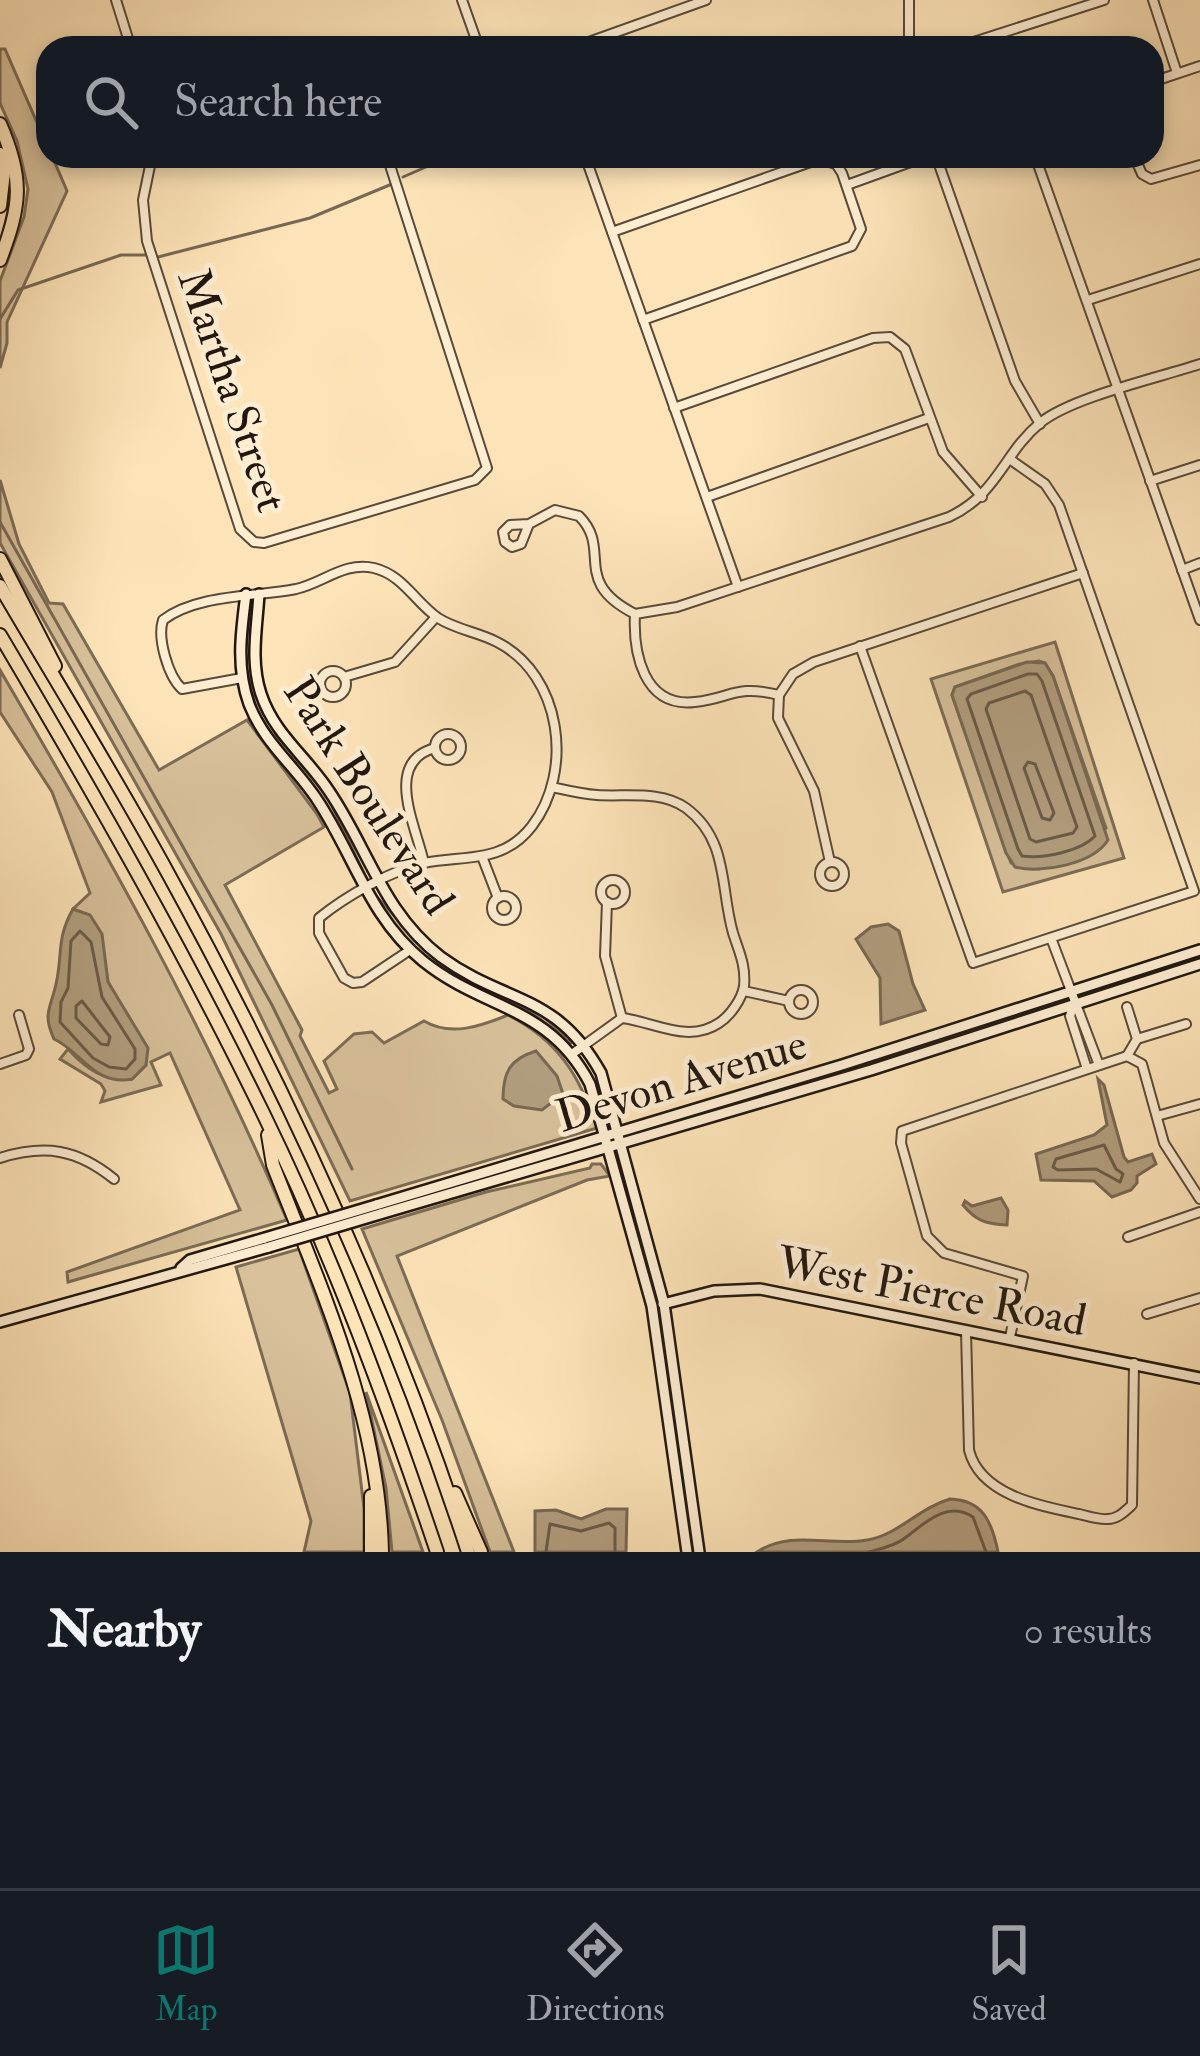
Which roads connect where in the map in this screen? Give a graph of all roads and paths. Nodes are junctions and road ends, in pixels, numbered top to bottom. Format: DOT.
graph roads {
  1 [pos="116,0"];
  2 [pos="462,0"];
  3 [pos="706,0"];
  4 [pos="909,0"];
  5 [pos="1105,0"];
  6 [pos="1153,0"];
  7 [pos="127,36"];
  8 [pos="475,36"];
  9 [pos="606,36"];
  10 [pos="909,36"];
  11 [pos="992,36"];
  12 [pos="1200,66"];
  13 [pos="1177,74"];
  14 [pos="1164,78"];
  15 [pos="0,124"];
  16 [pos="0,154"];
  17 [pos="1200,165"];
  18 [pos="150,168"];
  19 [pos="391,168"];
  20 [pos="589,168"];
  21 [pos="793,168"];
  22 [pos="838,168"];
  23 [pos="897,168"];
  24 [pos="936,168"];
  25 [pos="1039,168"];
  26 [pos="1139,168"];
  27 [pos="847,185"];
  28 [pos="0,206"];
  29 [pos="612,232"];
  30 [pos="0,260"];
  31 [pos="1200,264"];
  32 [pos="1088,300"];
  33 [pos="643,320"];
  34 [pos="1200,364"];
  35 [pos="1118,391"];
  36 [pos="674,408"];
  37 [pos="929,418"];
  38 [pos="1040,424"];
  39 [pos="1010,460"];
  40 [pos="1200,465"];
  41 [pos="1150,481"];
  42 [pos="707,497"];
  43 [pos="982,497"];
  44 [pos="530,524"];
  45 [pos="0,559"];
  46 [pos="1200,563"];
  47 [pos="1182,569"];
  48 [pos="1083,573"];
  49 [pos="0,586"];
  50 [pos="738,587"];
  51 [pos="259,594"];
  52 [pos="246,595"];
  53 [pos="635,614"];
  54 [pos="436,617"];
  55 [pos="1200,620"];
  56 [pos="0,635"];
  57 [pos="860,646"];
  58 [pos="344,676"];
  59 [pos="242,678"];
  60 [pos="779,694"];
  61 [pos="88,737"];
  62 [pos="435,748"];
  63 [pos="551,788"];
  64 [pos="484,859"];
  65 [pos="830,862"];
  66 [pos="424,863"];
  67 [pos="378,884"];
  68 [pos="364,891"];
  69 [pos="498,898"];
  70 [pos="607,902"];
  71 [pos="1051,938"];
  72 [pos="410,950"];
  73 [pos="1200,950"];
  74 [pos="1200,964"];
  75 [pos="744,992"];
  76 [pos="1070,992"];
  77 [pos="789,1001"];
  78 [pos="1074,1005"];
  79 [pos="1127,1007"];
  80 [pos="19,1015"];
  81 [pos="622,1018"];
  82 [pos="1186,1024"];
  83 [pos="1137,1039"];
  84 [pos="583,1044"];
  85 [pos="572,1054"];
  86 [pos="1127,1056"];
  87 [pos="0,1064"];
  88 [pos="1099,1065"];
  89 [pos="1087,1069"];
  90 [pos="1200,1104"];
  91 [pos="1157,1116"];
  92 [pos="265,1117"];
  93 [pos="620,1132"];
  94 [pos="606,1136"];
  95 [pos="623,1144"];
  96 [pos="610,1149"];
  97 [pos="0,1158"];
  98 [pos="114,1179"];
  99 [pos="1200,1199"];
  100 [pos="378,1210"];
  101 [pos="1200,1212"];
  102 [pos="1128,1237"];
  103 [pos="1200,1298"];
  104 [pos="664,1304"];
  105 [pos="652,1306"];
  106 [pos="1147,1314"];
  107 [pos="0,1322"];
  108 [pos="966,1329"];
  109 [pos="1010,1337"];
  110 [pos="1134,1364"];
  111 [pos="1200,1378"];
  112 [pos="410,1393"];
  113 [pos="360,1399"];
  114 [pos="371,1552"];
  115 [pos="382,1552"];
  116 [pos="437,1552"];
  117 [pos="468,1552"];
  118 [pos="481,1552"];
  119 [pos="687,1552"];
  120 [pos="699,1552"];
  1 -- 7 [label="street"];
  2 -- 8 [label="street"];
  3 -- 9 [label="street"];
  4 -- 10 [label="street"];
  5 -- 11 [label="street"];
  6 -- 13 [label="street"];
  12 -- 13 [label="street"];
  13 -- 14 [label="street"];
  15 -- 30 [label="highway"];
  16 -- 28 [label="highway"];
  17 -- 26 [label="street"];
  18 -- 19 [label="street, Martha Street"];
  20 -- 29 [label="street"];
  21 -- 29 [label="street"];
  22 -- 27 [label="street"];
  23 -- 27 [label="street"];
  24 -- 38 [label="street"];
  25 -- 32 [label="street"];
  27 -- 33 [label="street"];
  29 -- 33 [label="street"];
  31 -- 32 [label="street"];
  32 -- 35 [label="street"];
  33 -- 36 [label="street"];
  34 -- 35 [label="street"];
  35 -- 38 [label="street"];
  35 -- 41 [label="street"];
  36 -- 37 [label="street"];
  36 -- 42 [label="street"];
  37 -- 42 [label="street"];
  37 -- 43 [label="street"];
  38 -- 39 [label="street"];
  39 -- 43 [label="street"];
  39 -- 48 [label="street"];
  40 -- 41 [label="street"];
  41 -- 47 [label="street"];
  42 -- 50 [label="street"];
  43 -- 50 [label="street"];
  44 -- 53 [label="street"];
  45 -- 61 [label="highway"];
  46 -- 47 [label="street"];
  47 -- 55 [label="street"];
  48 -- 57 [label="street"];
  48 -- 71 [label="street"];
  49 -- 61 [label="highway"];
  50 -- 53 [label="street"];
  51 -- 52 [label="street"];
  51 -- 54 [label="street"];
  51 -- 67 [label="street, Park Boulevard"];
  52 -- 59 [label="street, Park Boulevard"];
  52 -- 59 [label="street"];
  53 -- 60 [label="street"];
  54 -- 58 [label="street"];
  54 -- 63 [label="street"];
  56 -- 92 [label="highway"];
  57 -- 60 [label="street"];
  57 -- 71 [label="street"];
  59 -- 68 [label="street, Park Boulevard"];
  60 -- 65 [label="street"];
  61 -- 112 [label="highway"];
  62 -- 66 [label="street"];
  63 -- 64 [label="street"];
  63 -- 75 [label="street"];
  64 -- 66 [label="street"];
  64 -- 69 [label="street"];
  66 -- 67 [label="street"];
  67 -- 68 [label="street"];
  67 -- 84 [label="street, Park Boulevard"];
  68 -- 72 [label="street, Park Boulevard"];
  68 -- 72 [label="street"];
  70 -- 81 [label="street"];
  71 -- 76 [label="street"];
  72 -- 85 [label="street, Park Boulevard"];
  73 -- 76 [label="street, Devon Avenue"];
  74 -- 78 [label="street, Devon Avenue"];
  75 -- 77 [label="street"];
  75 -- 81 [label="street"];
  76 -- 78 [label="street"];
  76 -- 93 [label="street, Devon Avenue"];
  78 -- 88 [label="street"];
  78 -- 89 [label="street"];
  78 -- 95 [label="street, Devon Avenue"];
  79 -- 83 [label="street"];
  80 -- 87 [label="street"];
  81 -- 84 [label="street"];
  82 -- 83 [label="street"];
  83 -- 86 [label="street"];
  84 -- 85 [label="street"];
  84 -- 93 [label="street, Park Boulevard"];
  85 -- 94 [label="street, Park Boulevard"];
  86 -- 88 [label="street"];
  86 -- 91 [label="street"];
  88 -- 89 [label="street"];
  89 -- 109 [label="street"];
  90 -- 91 [label="street"];
  91 -- 99 [label="street"];
  92 -- 113 [label="highway"];
  92 -- 116 [label="highway"];
  93 -- 94 [label="street, Devon Avenue"];
  93 -- 95 [label="street, Park Boulevard"];
  94 -- 96 [label="street, Park Boulevard"];
  94 -- 100 [label="street, Devon Avenue"];
  95 -- 96 [label="street, Devon Avenue"];
  95 -- 104 [label="street, Park Boulevard"];
  96 -- 100 [label="street, Devon Avenue"];
  96 -- 105 [label="street, Park Boulevard"];
  97 -- 98 [label="street"];
  100 -- 107 [label="street, Devon Avenue, bridge"];
  101 -- 102 [label="street"];
  103 -- 106 [label="street"];
  104 -- 105 [label="street, West Pierce Road"];
  104 -- 108 [label="street, West Pierce Road"];
  104 -- 120 [label="street, Park Boulevard"];
  105 -- 119 [label="street, Park Boulevard"];
  108 -- 109 [label="street, West Pierce Road"];
  108 -- 110 [label="street"];
  109 -- 110 [label="street, West Pierce Road"];
  110 -- 111 [label="street, West Pierce Road"];
  112 -- 117 [label="highway"];
  112 -- 118 [label="highway"];
  113 -- 114 [label="highway"];
  113 -- 115 [label="highway"];
}
